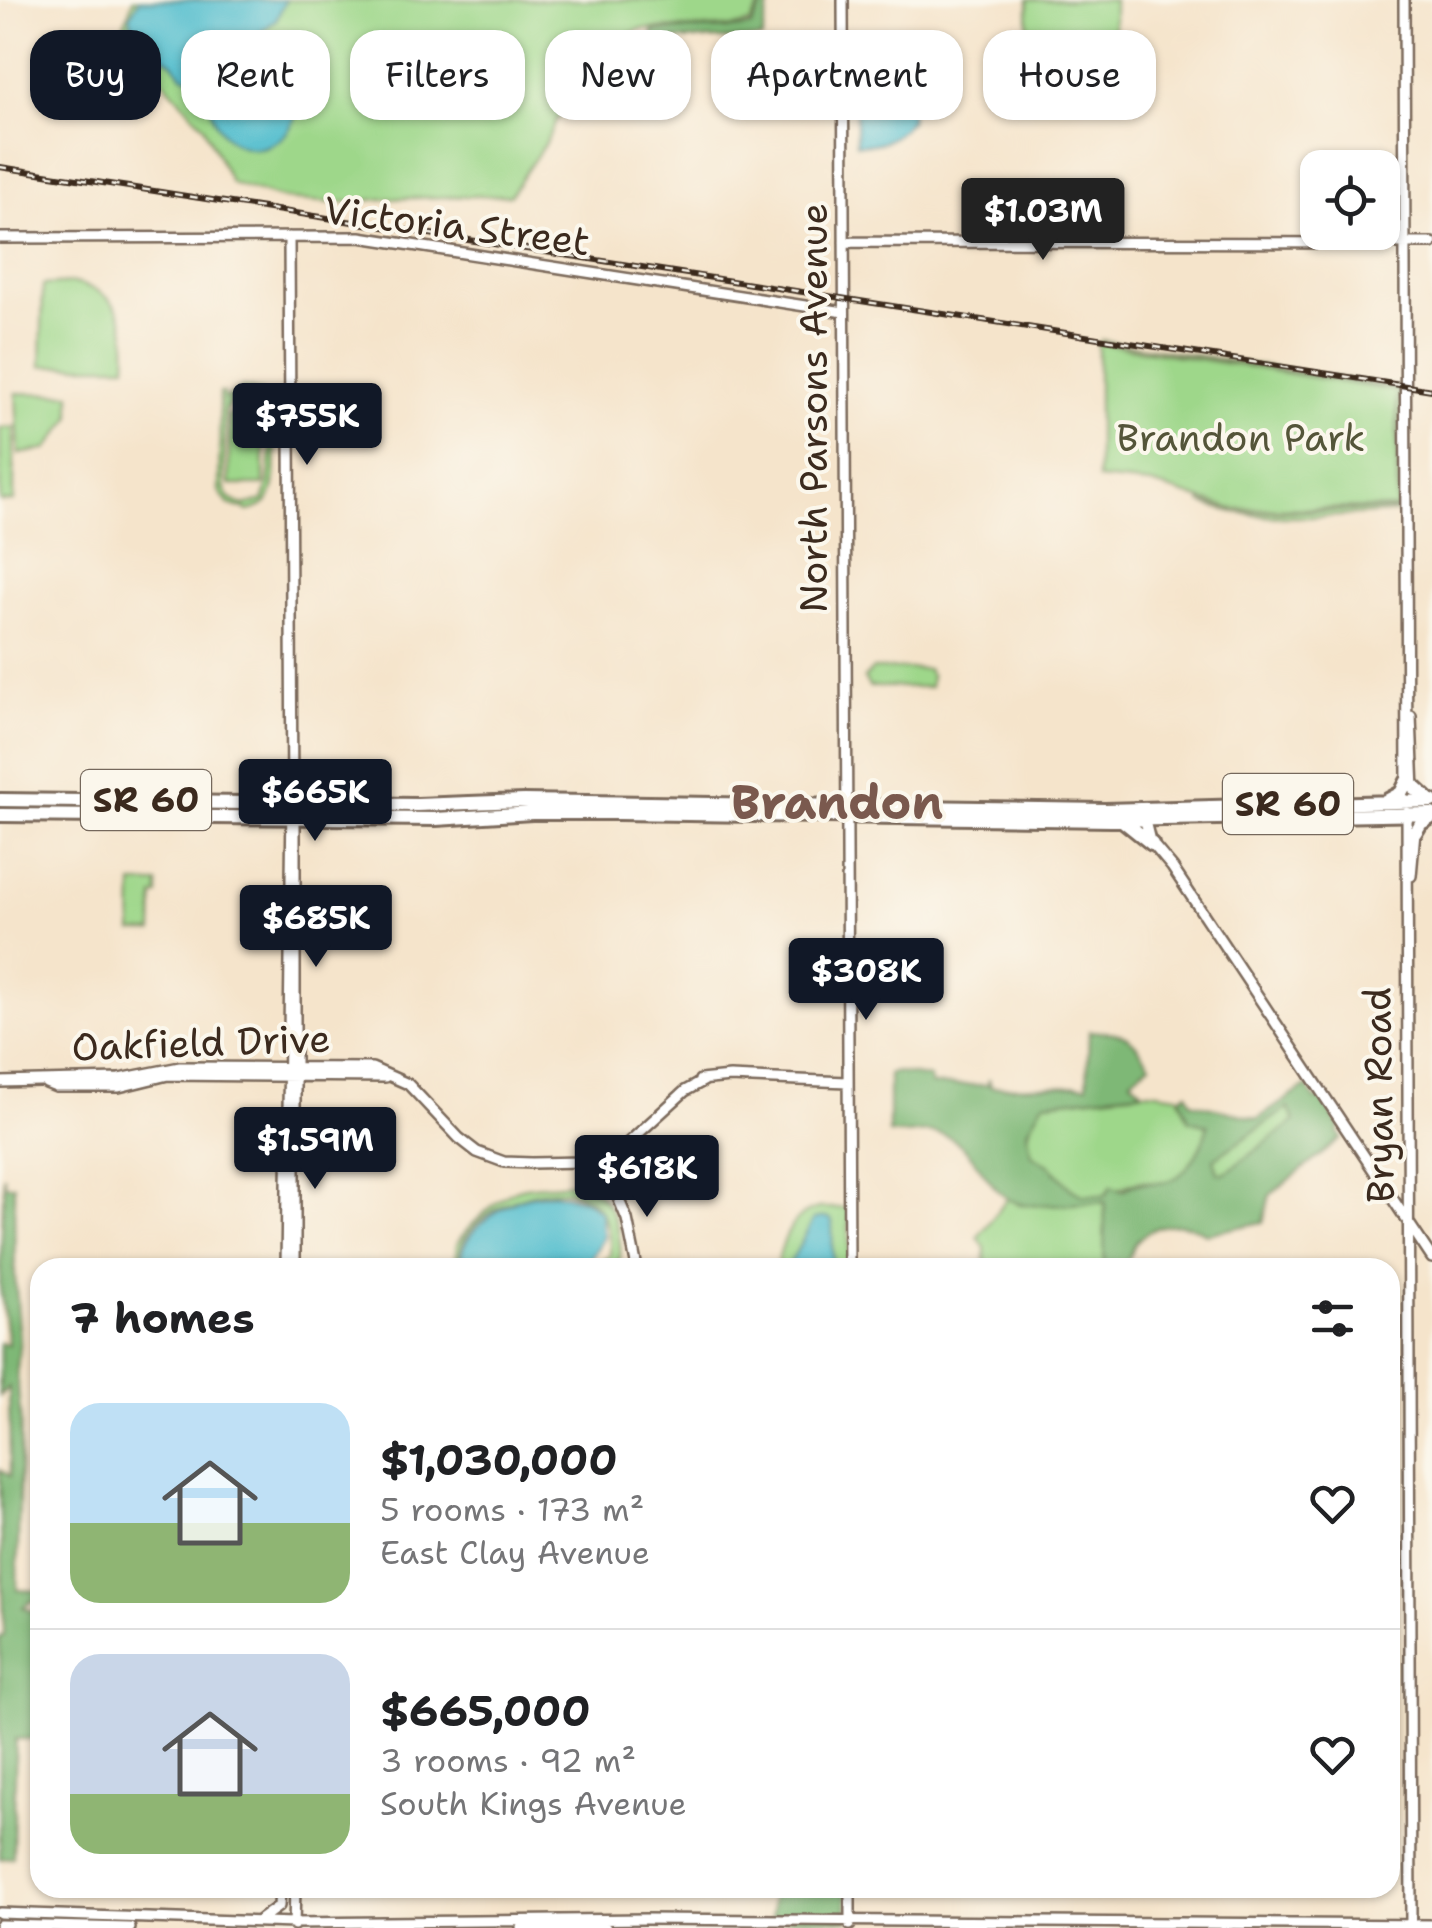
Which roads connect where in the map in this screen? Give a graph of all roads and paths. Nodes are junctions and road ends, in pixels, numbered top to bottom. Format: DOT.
graph roads {
  1 [pos="842,0"];
  2 [pos="1404,0"];
  3 [pos="288,237"];
  4 [pos="0,238"];
  5 [pos="844,242"];
  6 [pos="1405,243"];
  7 [pos="1432,243"];
  8 [pos="844,312"];
  9 [pos="0,800"];
  10 [pos="25,800"];
  11 [pos="116,800"];
  12 [pos="481,803"];
  13 [pos="1419,803"];
  14 [pos="662,808"];
  15 [pos="847,810"];
  16 [pos="292,811"];
  17 [pos="1144,815"];
  18 [pos="0,816"];
  19 [pos="22,816"];
  20 [pos="62,816"];
  21 [pos="436,819"];
  22 [pos="1122,820"];
  23 [pos="1414,833"];
  24 [pos="1152,844"];
  25 [pos="1408,903"];
  26 [pos="291,1071"];
  27 [pos="847,1080"];
  28 [pos="0,1082"];
  29 [pos="286,1108"];
  30 [pos="601,1158"];
  31 [pos="296,1168"];
  32 [pos="1410,1190"];
  33 [pos="1390,1197"];
  34 [pos="1410,1226"];
  35 [pos="286,1258"];
  36 [pos="296,1258"];
  37 [pos="635,1258"];
  38 [pos="849,1258"];
  39 [pos="1432,1258"];
  40 [pos="1410,1264"];
  41 [pos="280,1898"];
  42 [pos="284,1898"];
  43 [pos="293,1898"];
  44 [pos="850,1898"];
  45 [pos="0,1913"];
  46 [pos="139,1922"];
  47 [pos="254,1922"];
  48 [pos="0,1925"];
  49 [pos="1432,1925"];
  50 [pos="71,1926"];
  51 [pos="289,1926"];
  52 [pos="849,1926"];
  53 [pos="1411,1927"];
  54 [pos="130,1928"];
  55 [pos="521,1928"];
  56 [pos="606,1928"];
  1 -- 5 [label="street, North Parsons Avenue"];
  2 -- 6 [label="street, Bryan Road"];
  3 -- 4 [label="street, Victoria Street"];
  3 -- 8 [label="street, Victoria Street"];
  3 -- 16 [label="street"];
  5 -- 6 [label="street"];
  5 -- 8 [label="street, North Parsons Avenue"];
  6 -- 7 [label="street"];
  6 -- 13 [label="street, Bryan Road"];
  8 -- 15 [label="street, North Parsons Avenue"];
  9 -- 10 [label="highway, SR 60"];
  10 -- 11 [label="highway, SR 60"];
  10 -- 19 [label="highway"];
  11 -- 16 [label="highway, SR 60"];
  11 -- 20 [label="highway"];
  12 -- 14 [label="highway, SR 60"];
  12 -- 16 [label="highway, SR 60"];
  12 -- 21 [label="highway"];
  13 -- 17 [label="highway, SR 60"];
  13 -- 17 [label="highway, SR 60"];
  13 -- 23 [label="highway"];
  13 -- 25 [label="street, Bryan Road"];
  14 -- 15 [label="highway, SR 60"];
  14 -- 15 [label="highway, SR 60"];
  14 -- 21 [label="highway, SR 60"];
  15 -- 17 [label="highway, SR 60"];
  15 -- 22 [label="highway, SR 60"];
  15 -- 27 [label="street, North Parsons Avenue"];
  16 -- 20 [label="highway, SR 60"];
  16 -- 21 [label="highway, SR 60"];
  16 -- 26 [label="street"];
  17 -- 22 [label="highway, SR 60"];
  17 -- 24 [label="street"];
  18 -- 19 [label="highway, SR 60"];
  19 -- 20 [label="highway, SR 60"];
  22 -- 24 [label="highway"];
  23 -- 25 [label="street"];
  24 -- 33 [label="street"];
  25 -- 32 [label="street, Bryan Road"];
  26 -- 28 [label="street, Oakfield Drive"];
  26 -- 29 [label="street"];
  26 -- 30 [label="street, Oakfield Drive"];
  26 -- 31 [label="street"];
  27 -- 30 [label="street, Oakfield Drive"];
  27 -- 38 [label="street, North Parsons Avenue"];
  29 -- 31 [label="street"];
  29 -- 35 [label="street"];
  30 -- 37 [label="street"];
  31 -- 36 [label="street"];
  32 -- 33 [label="street"];
  32 -- 34 [label="street, Bryan Road"];
  33 -- 34 [label="street"];
  34 -- 39 [label="street"];
  34 -- 40 [label="street, Bryan Road"];
  39 -- 40 [label="street"];
  40 -- 53 [label="street, Bryan Road"];
  41 -- 47 [label="street"];
  42 -- 51 [label="street"];
  43 -- 51 [label="street"];
  44 -- 52 [label="street"];
  45 -- 46 [label="street"];
  46 -- 47 [label="street"];
  46 -- 50 [label="street"];
  47 -- 51 [label="street"];
  48 -- 50 [label="street"];
  49 -- 53 [label="street"];
  50 -- 54 [label="street"];
  51 -- 52 [label="street"];
  52 -- 53 [label="street"];
  55 -- 56 [label="street"];
}
